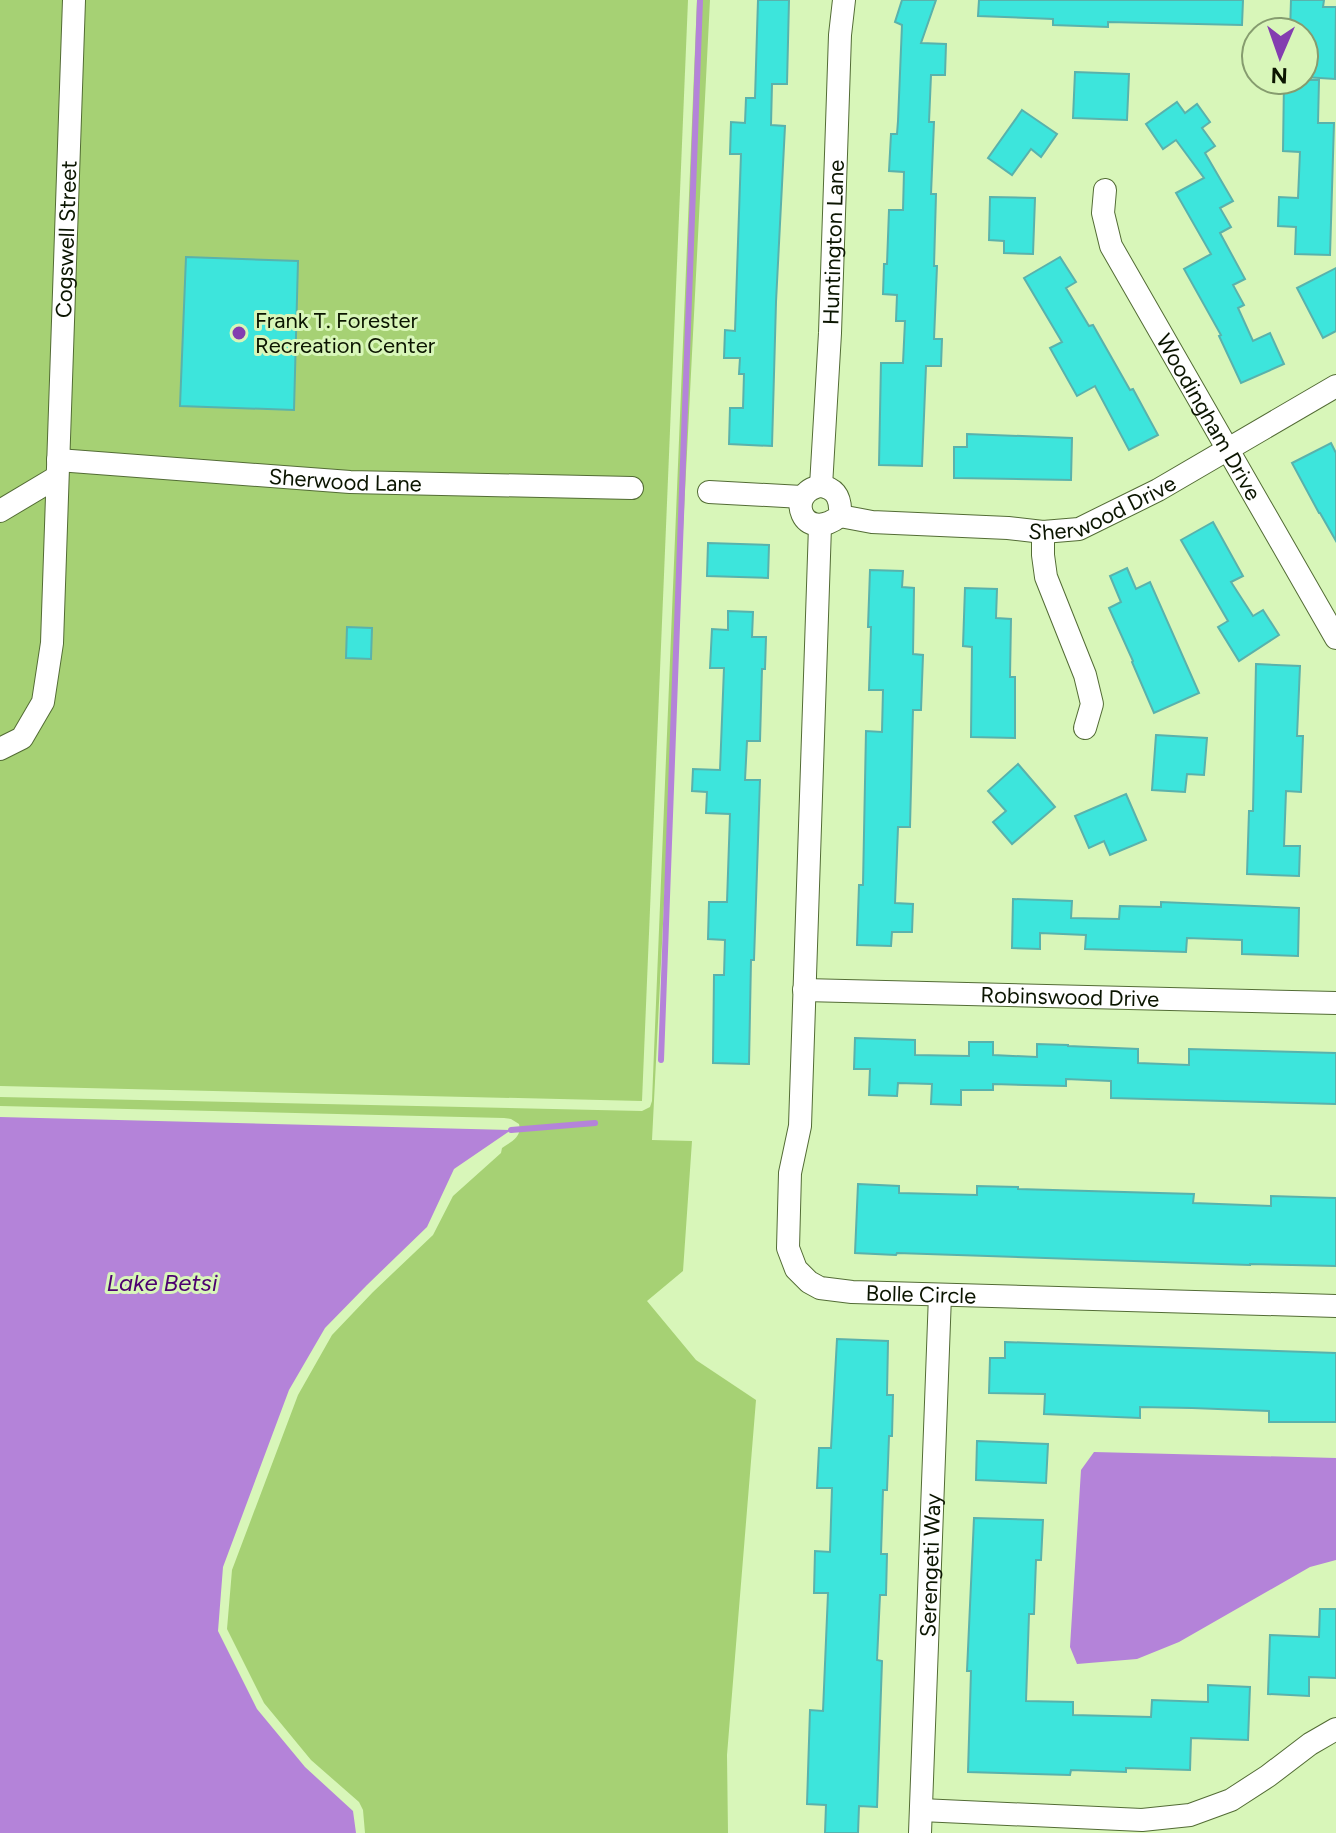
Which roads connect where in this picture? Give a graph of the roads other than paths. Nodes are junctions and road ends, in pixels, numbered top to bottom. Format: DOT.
graph roads {
  1 [pos="74,0"];
  2 [pos="844,0"];
  3 [pos="1105,190"];
  4 [pos="1336,386"];
  5 [pos="1226,449"];
  6 [pos="58,469"];
  7 [pos="632,488"];
  8 [pos="709,492"];
  9 [pos="812,492"];
  10 [pos="0,511"];
  11 [pos="830,521"];
  12 [pos="1043,532"];
  13 [pos="1336,638"];
  14 [pos="1085,728"];
  15 [pos="0,749"];
  16 [pos="804,990"];
  17 [pos="1336,1003"];
  18 [pos="940,1295"];
  19 [pos="1336,1306"];
  20 [pos="1336,1729"];
  21 [pos="920,1822"];
  1 -- 6 [label="street, Cogswell Street"];
  2 -- 9 [label="street, Huntington Lane"];
  3 -- 5 [label="street, Woodingham Drive"];
  4 -- 5 [label="street, Sherwood Drive"];
  5 -- 12 [label="street, Sherwood Drive"];
  5 -- 13 [label="street, Woodingham Drive"];
  6 -- 7 [label="street, Sherwood Lane"];
  6 -- 10 [label="street"];
  6 -- 15 [label="street, Cogswell Street"];
  8 -- 9 [label="street"];
  9 -- 11 [label="street"];
  9 -- 11 [label="street"];
  11 -- 12 [label="street, Sherwood Drive"];
  11 -- 16 [label="street"];
  12 -- 14 [label="street"];
  16 -- 17 [label="street, Robinswood Drive"];
  16 -- 18 [label="street, Bolle Circle"];
  18 -- 19 [label="street, Bolle Circle"];
  18 -- 21 [label="street, Serengeti Way"];
  20 -- 21 [label="street"];
}
